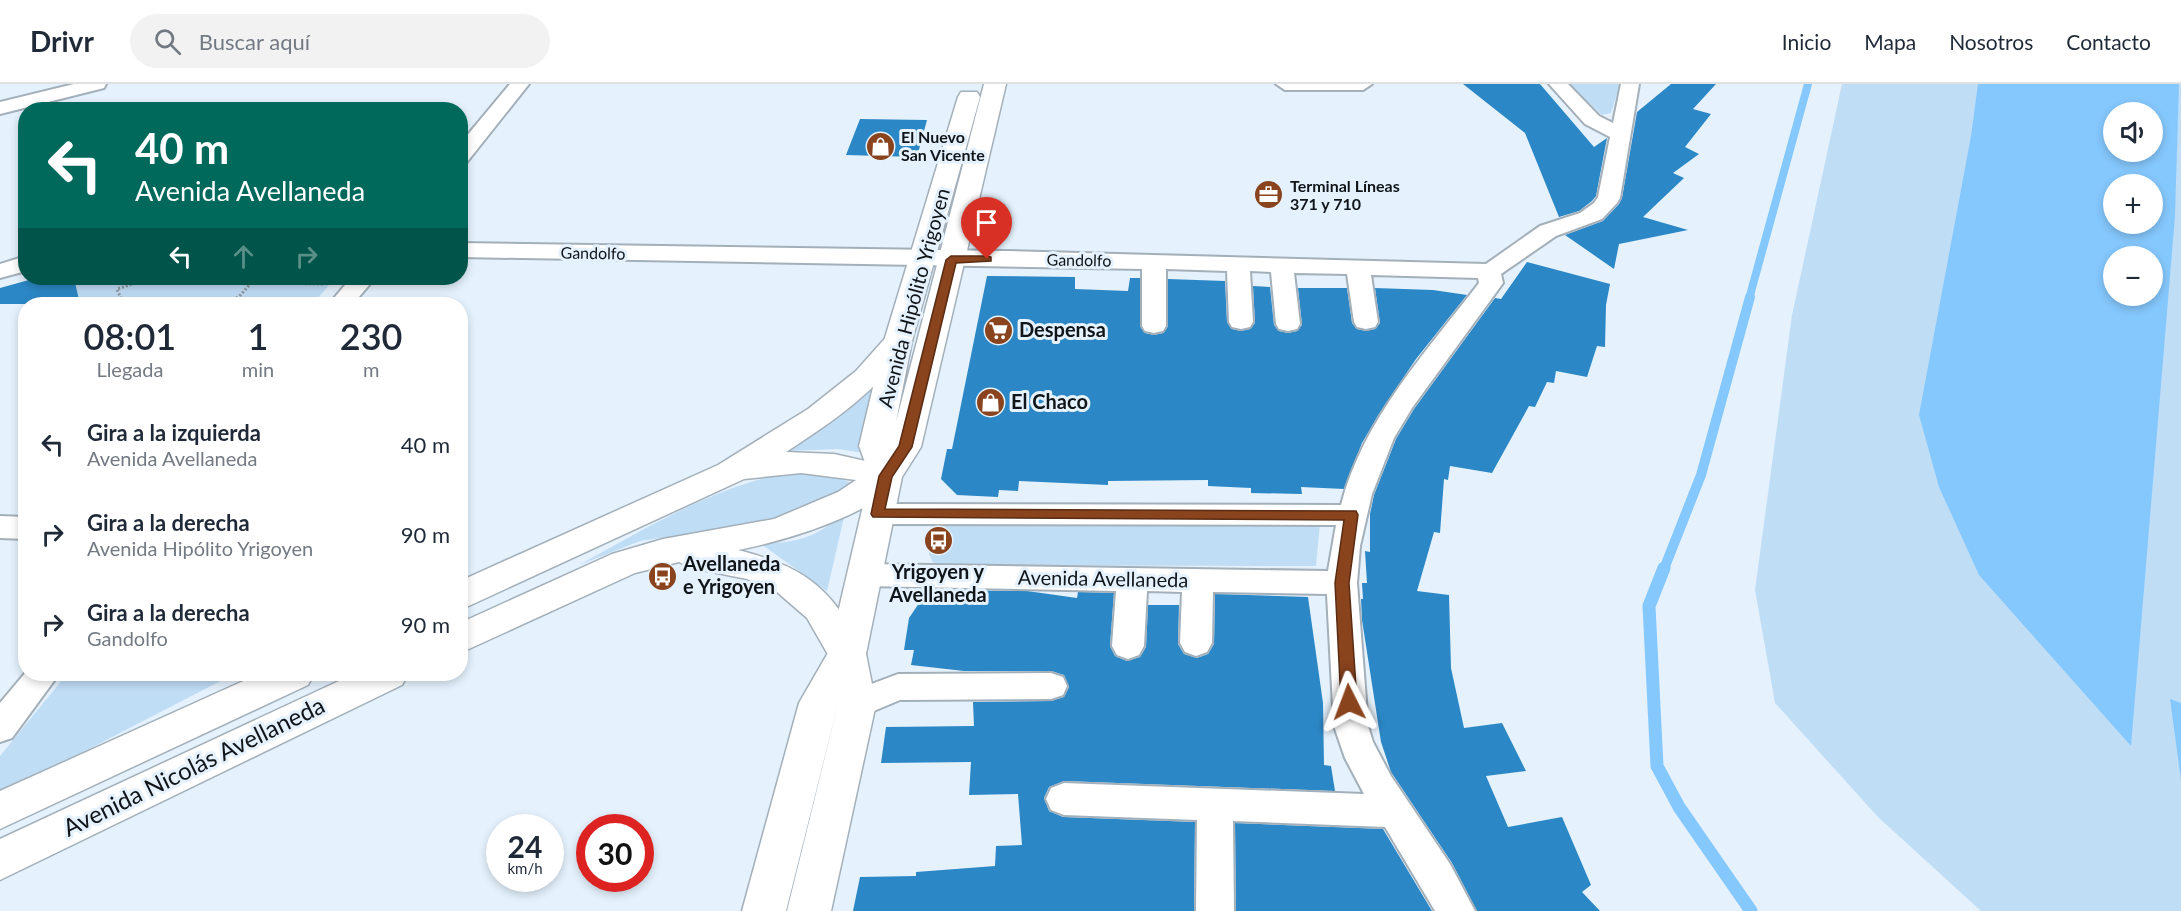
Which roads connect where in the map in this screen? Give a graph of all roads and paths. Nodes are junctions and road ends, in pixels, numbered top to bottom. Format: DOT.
graph roads {
  1 [pos="96,84"];
  2 [pos="520,84"];
  3 [pos="973,84"];
  4 [pos="995,84"];
  5 [pos="1285,84"];
  6 [pos="1363,84"];
  7 [pos="1558,84"];
  8 [pos="1630,84"];
  9 [pos="24,102"];
  10 [pos="18,104"];
  11 [pos="0,108"];
  12 [pos="1619,134"];
  13 [pos="468,148"];
  14 [pos="468,250"];
  15 [pos="923,259"];
  16 [pos="951,260"];
  17 [pos="1154,262"];
  18 [pos="1238,264"];
  19 [pos="18,265"];
  20 [pos="1282,266"];
  21 [pos="1358,268"];
  22 [pos="0,271"];
  23 [pos="1489,271"];
  24 [pos="129,285"];
  25 [pos="249,285"];
  26 [pos="357,285"];
  27 [pos="121,297"];
  28 [pos="238,297"];
  29 [pos="347,297"];
  30 [pos="1241,322"];
  31 [pos="1366,322"];
  32 [pos="1288,324"];
  33 [pos="1154,326"];
  34 [pos="898,341"];
  35 [pos="729,473"];
  36 [pos="886,476"];
  37 [pos="878,514"];
  38 [pos="1351,515"];
  39 [pos="0,527"];
  40 [pos="18,528"];
  41 [pos="663,552"];
  42 [pos="864,575"];
  43 [pos="1132,579"];
  44 [pos="1198,580"];
  45 [pos="1342,583"];
  46 [pos="468,593"];
  47 [pos="468,635"];
  48 [pos="1196,643"];
  49 [pos="1128,646"];
  50 [pos="848,654"];
  51 [pos="37,681"];
  52 [pos="280,681"];
  53 [pos="374,681"];
  54 [pos="1051,686"];
  55 [pos="857,704"];
  56 [pos="0,728"];
  57 [pos="1064,799"];
  58 [pos="1215,805"];
  59 [pos="0,811"];
  60 [pos="1387,811"];
  61 [pos="0,860"];
  62 [pos="764,911"];
  63 [pos="809,911"];
  64 [pos="1215,911"];
  65 [pos="1456,911"];
  1 -- 9 [label="street"];
  2 -- 13 [label="street"];
  3 -- 15 [label="main road, Avenida Hipólito Yrigoyen"];
  4 -- 16 [label="main road, Avenida Hipólito Yrigoyen"];
  5 -- 6 [label="street"];
  7 -- 12 [label="street"];
  8 -- 12 [label="street"];
  10 -- 11 [label="street"];
  12 -- 23 [label="street"];
  14 -- 15 [label="street, Gandolfo"];
  15 -- 16 [label="street, Gandolfo"];
  15 -- 34 [label="main road, Avenida Hipólito Yrigoyen"];
  16 -- 17 [label="street, Gandolfo"];
  16 -- 36 [label="main road, Avenida Hipólito Yrigoyen"];
  17 -- 18 [label="street, Gandolfo"];
  17 -- 33 [label="street"];
  18 -- 20 [label="street, Gandolfo"];
  18 -- 30 [label="street"];
  19 -- 22 [label="street"];
  20 -- 21 [label="street, Gandolfo"];
  20 -- 32 [label="street"];
  21 -- 23 [label="street, Gandolfo"];
  21 -- 31 [label="street"];
  23 -- 38 [label="street"];
  24 -- 27 [label="path"];
  25 -- 28 [label="path"];
  26 -- 29 [label="street"];
  34 -- 35 [label="main road"];
  34 -- 36 [label="main road, Avenida Hipólito Yrigoyen"];
  35 -- 36 [label="main road"];
  35 -- 46 [label="main road"];
  36 -- 37 [label="main road, Avenida Hipólito Yrigoyen"];
  36 -- 41 [label="main road"];
  37 -- 38 [label="street"];
  37 -- 42 [label="main road, Avenida Hipólito Yrigoyen"];
  38 -- 45 [label="street"];
  39 -- 40 [label="street"];
  41 -- 47 [label="main road"];
  41 -- 50 [label="main road"];
  42 -- 43 [label="street, Avenida Avellaneda"];
  42 -- 50 [label="main road, Avenida Hipólito Yrigoyen"];
  43 -- 44 [label="street, Avenida Avellaneda"];
  43 -- 49 [label="street"];
  44 -- 45 [label="street, Avenida Avellaneda"];
  44 -- 48 [label="street"];
  45 -- 65 [label="street"];
  50 -- 55 [label="main road, Avenida Hipólito Yrigoyen"];
  50 -- 62 [label="main road, Avenida Hipólito Yrigoyen"];
  51 -- 56 [label="street"];
  52 -- 59 [label="main road, Avenida Nicolás Avellaneda"];
  53 -- 61 [label="main road, Avenida Nicolás Avellaneda"];
  54 -- 55 [label="street"];
  55 -- 63 [label="main road, Avenida Hipólito Yrigoyen"];
  57 -- 58 [label="street"];
  58 -- 60 [label="street"];
  58 -- 64 [label="street"];
}
